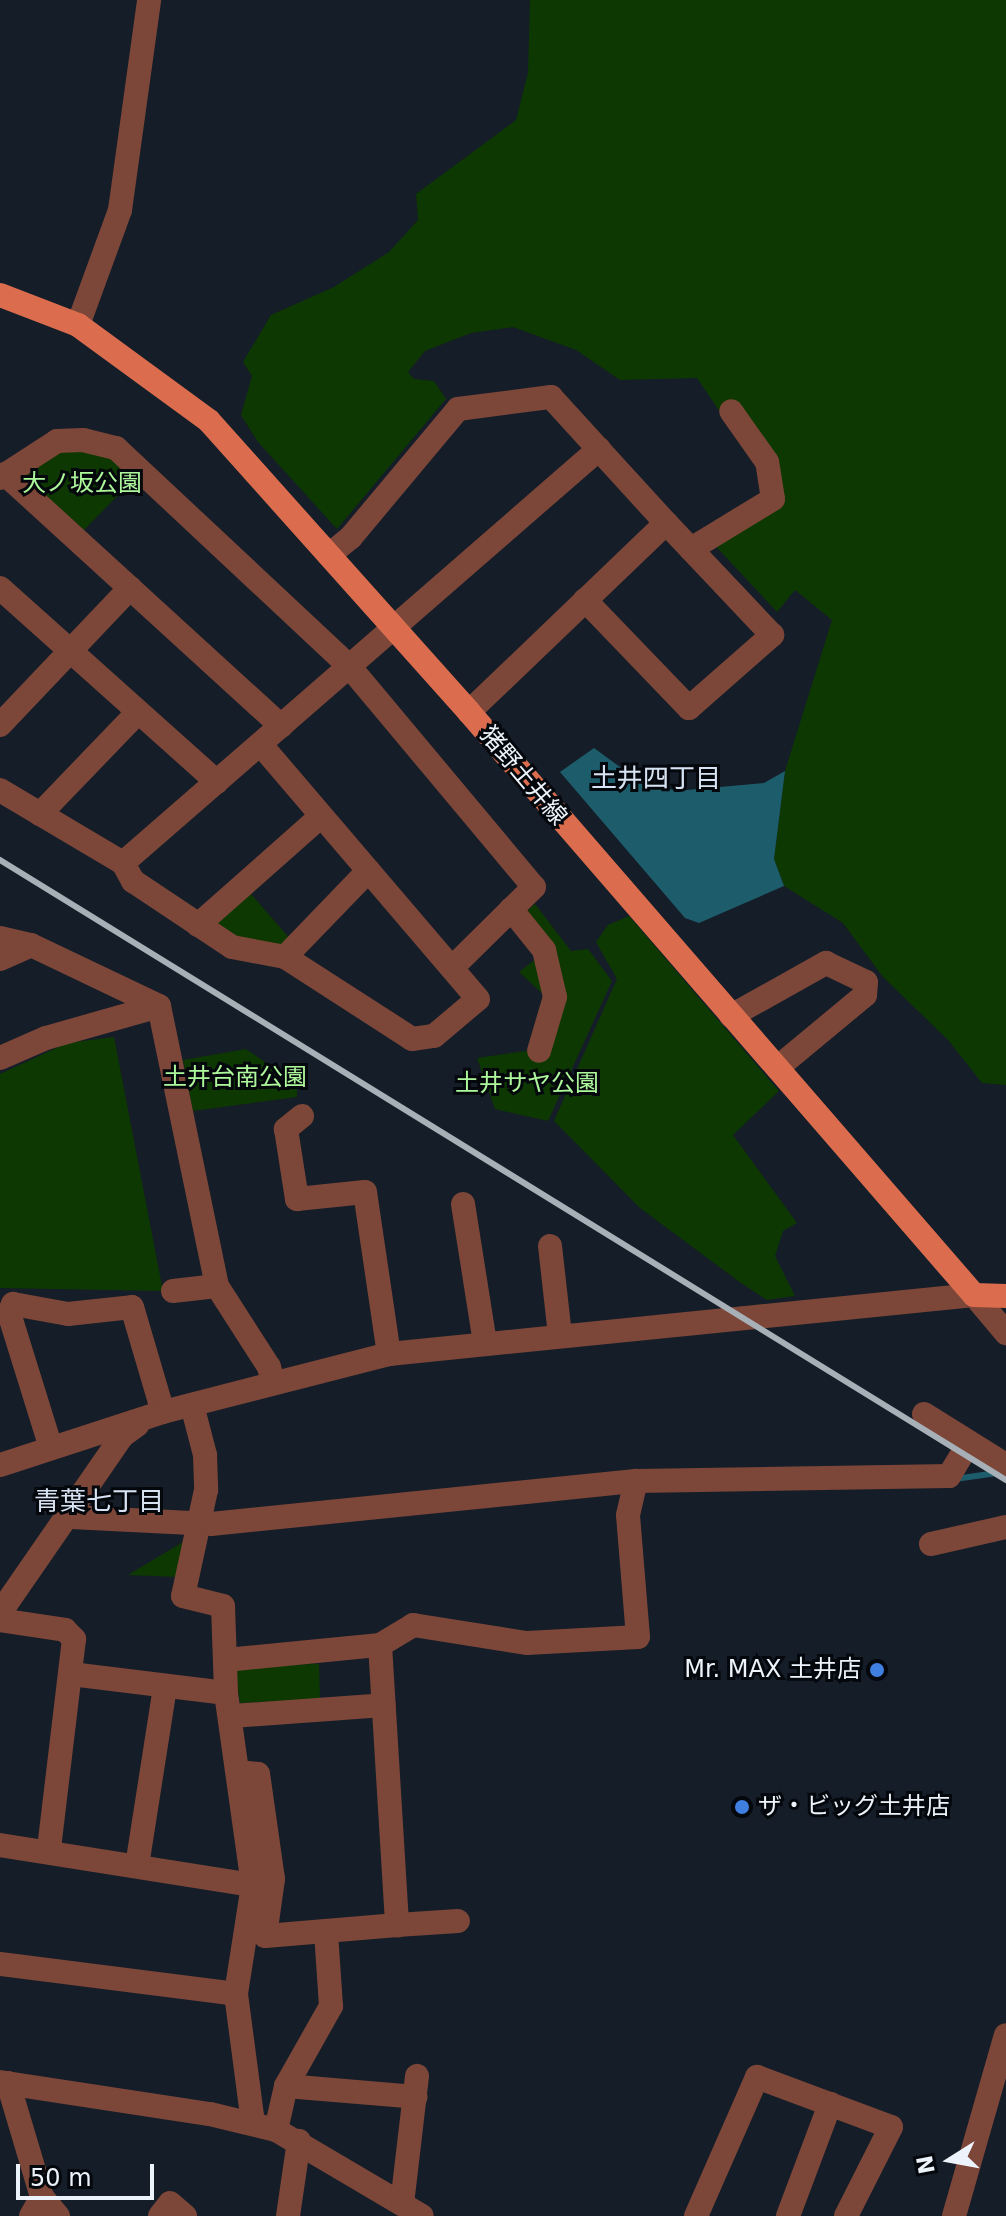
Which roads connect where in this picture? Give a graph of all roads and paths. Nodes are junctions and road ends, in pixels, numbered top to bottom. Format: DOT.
graph roads {
  1 [pos="149,0"];
  2 [pos="0,295"];
  3 [pos="78,325"];
  4 [pos="731,411"];
  5 [pos="599,449"];
  6 [pos="2,476"];
  7 [pos="666,523"];
  8 [pos="691,549"];
  9 [pos="329,555"];
  10 [pos="0,588"];
  11 [pos="130,588"];
  12 [pos="585,600"];
  13 [pos="393,628"];
  14 [pos="72,653"];
  15 [pos="349,666"];
  16 [pos="138,712"];
  17 [pos="469,712"];
  18 [pos="0,725"];
  19 [pos="281,726"];
  20 [pos="261,745"];
  21 [pos="217,782"];
  22 [pos="0,790"];
  23 [pos="40,814"];
  24 [pos="321,816"];
  25 [pos="123,863"];
  26 [pos="368,871"];
  27 [pos="511,909"];
  28 [pos="198,925"];
  29 [pos="0,938"];
  30 [pos="31,945"];
  31 [pos="285,957"];
  32 [pos="0,959"];
  33 [pos="452,968"];
  34 [pos="159,1006"];
  35 [pos="731,1016"];
  36 [pos="539,1051"];
  37 [pos="0,1058"];
  38 [pos="777,1068"];
  39 [pos="302,1116"];
  40 [pos="463,1204"];
  41 [pos="550,1246"];
  42 [pos="217,1286"];
  43 [pos="173,1291"];
  44 [pos="974,1295"];
  45 [pos="1006,1296"];
  46 [pos="1006,1333"];
  47 [pos="560,1335"];
  48 [pos="485,1343"];
  49 [pos="389,1354"];
  50 [pos="273,1382"];
  51 [pos="192,1405"];
  52 [pos="924,1414"];
  53 [pos="152,1417"];
  54 [pos="969,1443"];
  55 [pos="51,1448"];
  56 [pos="1003,1464"];
  57 [pos="0,1465"];
  58 [pos="636,1481"];
  59 [pos="71,1517"];
  60 [pos="198,1522"];
  61 [pos="1006,1527"];
  62 [pos="931,1544"];
  63 [pos="0,1613"];
  64 [pos="0,1620"];
  65 [pos="380,1645"];
  66 [pos="226,1660"];
  67 [pos="71,1674"];
  68 [pos="165,1688"];
  69 [pos="229,1704"];
  70 [pos="384,1705"];
  71 [pos="240,1772"];
  72 [pos="0,1845"];
  73 [pos="49,1850"];
  74 [pos="137,1866"];
  75 [pos="253,1885"];
  76 [pos="458,1921"];
  77 [pos="397,1925"];
  78 [pos="326,1933"];
  79 [pos="0,1964"];
  80 [pos="236,1994"];
  81 [pos="1006,2035"];
  82 [pos="4,2082"];
  83 [pos="286,2086"];
  84 [pos="830,2104"];
  85 [pos="265,2127"];
  86 [pos="299,2141"];
  87 [pos="44,2210"];
  88 [pos="412,2210"];
  89 [pos="160,2216"];
  90 [pos="185,2216"];
  91 [pos="288,2216"];
  92 [pos="696,2216"];
  93 [pos="788,2216"];
  94 [pos="846,2216"];
  95 [pos="954,2216"];
  1 -- 3 [label="street"];
  2 -- 3 [label="main road, 猪野土井線"];
  3 -- 9 [label="main road, 猪野土井線"];
  4 -- 8 [label="street"];
  5 -- 7 [label="street"];
  5 -- 9 [label="street"];
  5 -- 13 [label="street"];
  6 -- 11 [label="street"];
  6 -- 15 [label="street"];
  7 -- 8 [label="street"];
  7 -- 12 [label="street"];
  8 -- 12 [label="street"];
  9 -- 13 [label="main road, 猪野土井線"];
  10 -- 14 [label="street"];
  11 -- 14 [label="street"];
  11 -- 19 [label="street"];
  12 -- 17 [label="street"];
  13 -- 15 [label="street"];
  13 -- 17 [label="main road, 猪野土井線"];
  14 -- 16 [label="street"];
  14 -- 18 [label="street"];
  15 -- 19 [label="street"];
  15 -- 27 [label="street"];
  16 -- 21 [label="street"];
  16 -- 23 [label="street"];
  17 -- 35 [label="main road, 猪野土井線"];
  19 -- 20 [label="street"];
  20 -- 21 [label="street"];
  20 -- 24 [label="street"];
  21 -- 25 [label="street"];
  22 -- 23 [label="street"];
  23 -- 25 [label="street"];
  24 -- 26 [label="street"];
  24 -- 28 [label="street"];
  25 -- 28 [label="street"];
  26 -- 31 [label="street"];
  26 -- 33 [label="street"];
  27 -- 33 [label="street"];
  27 -- 36 [label="street"];
  28 -- 31 [label="street"];
  29 -- 30 [label="street"];
  30 -- 32 [label="street"];
  30 -- 34 [label="street"];
  31 -- 33 [label="street"];
  34 -- 37 [label="street"];
  34 -- 42 [label="street"];
  35 -- 38 [label="main road, 猪野土井線"];
  35 -- 38 [label="street"];
  38 -- 44 [label="main road, 猪野土井線"];
  39 -- 49 [label="street"];
  40 -- 48 [label="street"];
  41 -- 47 [label="street"];
  42 -- 43 [label="street"];
  42 -- 50 [label="street"];
  44 -- 45 [label="main road"];
  44 -- 46 [label="street"];
  44 -- 47 [label="street"];
  47 -- 48 [label="street"];
  48 -- 49 [label="street"];
  49 -- 50 [label="street"];
  50 -- 51 [label="street"];
  51 -- 53 [label="street"];
  51 -- 60 [label="street"];
  52 -- 54 [label="street"];
  53 -- 55 [label="street"];
  53 -- 55 [label="street"];
  53 -- 59 [label="street"];
  54 -- 56 [label="street"];
  54 -- 58 [label="street"];
  55 -- 57 [label="street"];
  58 -- 60 [label="street"];
  58 -- 65 [label="street"];
  59 -- 60 [label="street"];
  59 -- 63 [label="street"];
  60 -- 66 [label="street"];
  61 -- 62 [label="street"];
  64 -- 67 [label="street"];
  65 -- 66 [label="street"];
  65 -- 70 [label="street"];
  66 -- 69 [label="street"];
  67 -- 68 [label="street"];
  67 -- 73 [label="street"];
  68 -- 69 [label="street"];
  68 -- 74 [label="street"];
  69 -- 70 [label="street"];
  69 -- 71 [label="street"];
  70 -- 77 [label="street"];
  71 -- 75 [label="street"];
  71 -- 78 [label="street"];
  72 -- 73 [label="street"];
  73 -- 74 [label="street"];
  74 -- 75 [label="street"];
  75 -- 80 [label="street"];
  76 -- 77 [label="street"];
  77 -- 78 [label="street"];
  78 -- 83 [label="street"];
  79 -- 80 [label="street"];
  80 -- 85 [label="street"];
  81 -- 95 [label="street"];
  82 -- 85 [label="street"];
  82 -- 87 [label="street"];
  83 -- 85 [label="street"];
  83 -- 88 [label="street"];
  84 -- 92 [label="street"];
  84 -- 93 [label="street"];
  84 -- 94 [label="street"];
  85 -- 86 [label="street"];
  86 -- 88 [label="street"];
  86 -- 91 [label="street"];
  89 -- 90 [label="street"];
}
